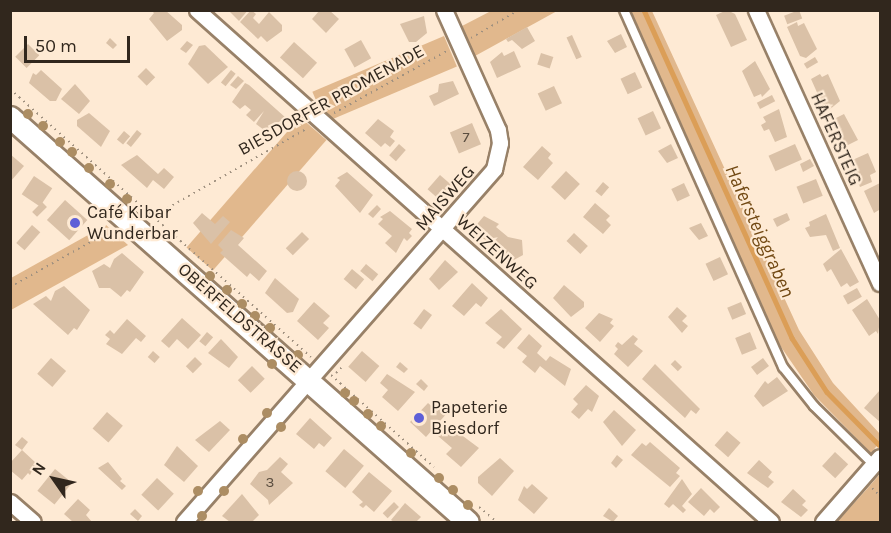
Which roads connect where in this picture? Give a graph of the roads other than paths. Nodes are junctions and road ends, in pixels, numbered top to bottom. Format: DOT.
graph roads {
  1 [pos="197,10"];
  2 [pos="444,10"];
  3 [pos="624,10"];
  4 [pos="756,10"];
  5 [pos="10,117"];
  6 [pos="444,230"];
  7 [pos="880,283"];
  8 [pos="316,373"];
  9 [pos="877,461"];
  10 [pos="10,502"];
  11 [pos="472,513"];
  12 [pos="33,522"];
  13 [pos="183,522"];
  14 [pos="771,522"];
  15 [pos="823,522"];
  1 -- 6 [label="street, WEIZENWEG"];
  2 -- 6 [label="street, MAISWEG"];
  3 -- 9 [label="lane"];
  4 -- 7 [label="street, HAFERSTEIG"];
  5 -- 8 [label="street, OBERFELDSTRASSE"];
  6 -- 8 [label="street, MAISWEG"];
  6 -- 14 [label="street, WEIZENWEG"];
  8 -- 11 [label="street, OBERFELDSTRASSE"];
  8 -- 13 [label="street, MAISWEG"];
  9 -- 15 [label="street"];
  10 -- 12 [label="street"];
}
